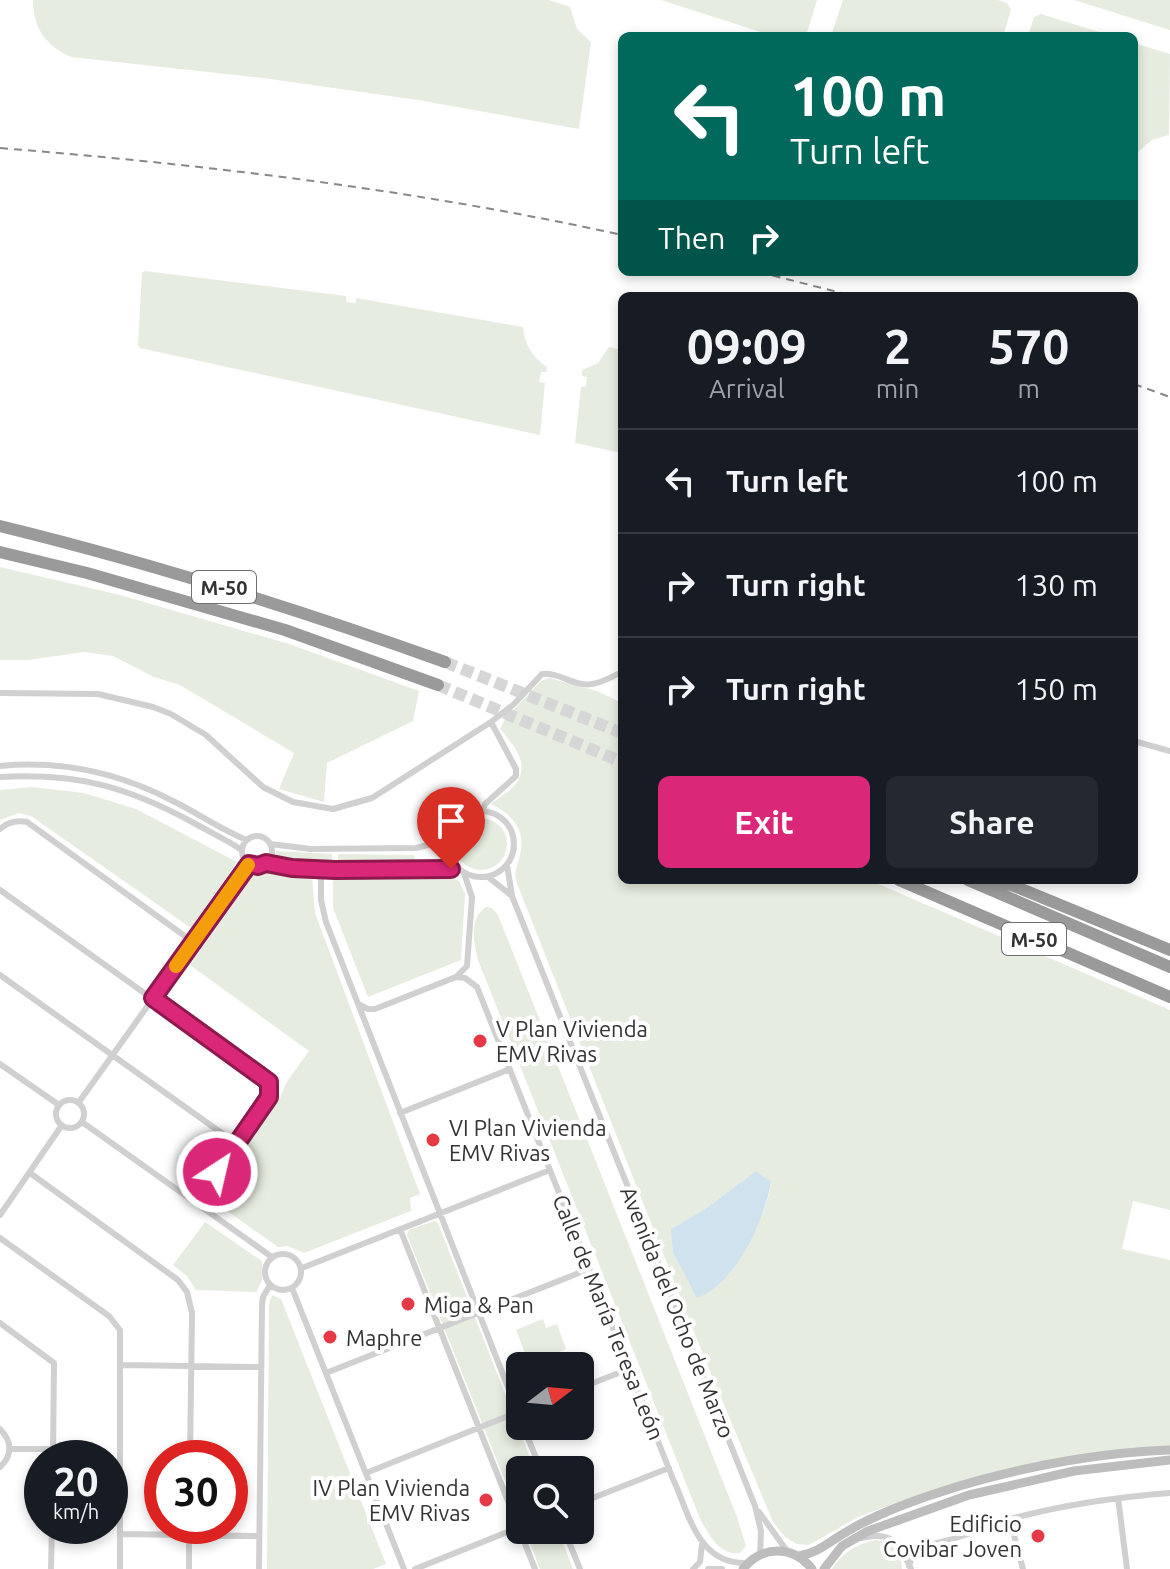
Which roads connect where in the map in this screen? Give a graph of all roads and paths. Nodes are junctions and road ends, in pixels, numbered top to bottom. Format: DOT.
graph roads {
  1 [pos="0,526"];
  2 [pos="0,552"];
  3 [pos="445,662"];
  4 [pos="618,674"];
  5 [pos="438,685"];
  6 [pos="0,693"];
  7 [pos="491,722"];
  8 [pos="1138,742"];
  9 [pos="1170,751"];
  10 [pos="0,766"];
  11 [pos="0,777"];
  12 [pos="483,811"];
  13 [pos="0,829"];
  14 [pos="451,830"];
  15 [pos="247,840"];
  16 [pos="270,844"];
  17 [pos="242,850"];
  18 [pos="266,863"];
  19 [pos="249,864"];
  20 [pos="507,865"];
  21 [pos="321,869"];
  22 [pos="461,871"];
  23 [pos="488,877"];
  24 [pos="908,884"];
  25 [pos="977,884"];
  26 [pos="1007,884"];
  27 [pos="0,890"];
  28 [pos="512,896"];
  29 [pos="193,942"];
  30 [pos="1170,950"];
  31 [pos="1170,967"];
  32 [pos="0,975"];
  33 [pos="456,977"];
  34 [pos="1170,997"];
  35 [pos="153,998"];
  36 [pos="358,1004"];
  37 [pos="375,1009"];
  38 [pos="364,1025"];
  39 [pos="113,1056"];
  40 [pos="0,1064"];
  41 [pos="510,1069"];
  42 [pos="79,1102"];
  43 [pos="59,1105"];
  44 [pos="400,1113"];
  45 [pos="82,1122"];
  46 [pos="62,1125"];
  47 [pos="237,1144"];
  48 [pos="550,1170"];
  49 [pos="30,1173"];
  50 [pos="195,1203"];
  51 [pos="439,1214"];
  52 [pos="0,1215"];
  53 [pos="400,1229"];
  54 [pos="0,1238"];
  55 [pos="272,1257"];
  56 [pos="302,1268"];
  57 [pos="589,1269"];
  58 [pos="270,1285"];
  59 [pos="292,1288"];
  60 [pos="479,1314"];
  61 [pos="0,1323"];
  62 [pos="439,1329"];
  63 [pos="122,1365"];
  64 [pos="191,1366"];
  65 [pos="261,1367"];
  66 [pos="629,1369"];
  67 [pos="326,1373"];
  68 [pos="506,1382"];
  69 [pos="594,1383"];
  70 [pos="506,1419"];
  71 [pos="479,1428"];
  72 [pos="0,1429"];
  73 [pos="53,1440"];
  74 [pos="121,1440"];
  75 [pos="190,1440"];
  76 [pos="10,1449"];
  77 [pos="24,1449"];
  78 [pos="1170,1450"];
  79 [pos="1170,1460"];
  80 [pos="0,1467"];
  81 [pos="669,1468"];
  82 [pos="366,1473"];
  83 [pos="1170,1493"];
  84 [pos="506,1496"];
  85 [pos="594,1497"];
  86 [pos="1118,1498"];
  87 [pos="755,1506"];
  88 [pos="1010,1520"];
  89 [pos="506,1533"];
  90 [pos="248,1536"];
  91 [pos="259,1536"];
  92 [pos="852,1540"];
  93 [pos="52,1544"];
  94 [pos="120,1544"];
  95 [pos="189,1544"];
  96 [pos="525,1544"];
  97 [pos="570,1544"];
  98 [pos="702,1544"];
  99 [pos="900,1544"];
  100 [pos="922,1547"];
  101 [pos="787,1551"];
  102 [pos="760,1555"];
  103 [pos="799,1556"];
  104 [pos="746,1566"];
  105 [pos="910,1567"];
  106 [pos="51,1569"];
  107 [pos="120,1569"];
  108 [pos="189,1569"];
  109 [pos="259,1569"];
  110 [pos="404,1569"];
  111 [pos="415,1569"];
  112 [pos="535,1569"];
  113 [pos="580,1569"];
  114 [pos="693,1569"];
  115 [pos="708,1569"];
  116 [pos="722,1569"];
  117 [pos="812,1569"];
  118 [pos="824,1569"];
  119 [pos="1023,1569"];
  120 [pos="1127,1569"];
  1 -- 3 [label="highway, M-50"];
  2 -- 5 [label="highway, M-50"];
  4 -- 7 [label="street"];
  6 -- 7 [label="street"];
  7 -- 12 [label="street"];
  8 -- 9 [label="street"];
  10 -- 15 [label="street"];
  11 -- 17 [label="street"];
  12 -- 14 [label="street"];
  12 -- 20 [label="street"];
  13 -- 29 [label="street"];
  14 -- 16 [label="street"];
  14 -- 22 [label="street"];
  15 -- 16 [label="street"];
  15 -- 17 [label="street"];
  16 -- 18 [label="street"];
  17 -- 19 [label="street"];
  18 -- 19 [label="street"];
  18 -- 21 [label="street"];
  19 -- 29 [label="street"];
  20 -- 23 [label="street"];
  20 -- 28 [label="street, Avenida del Ocho de Marzo"];
  21 -- 22 [label="street"];
  21 -- 36 [label="street"];
  22 -- 23 [label="street"];
  22 -- 33 [label="street"];
  23 -- 28 [label="street, Avenida del Ocho de Marzo"];
  24 -- 34 [label="highway, M-50"];
  25 -- 31 [label="highway, M-50"];
  26 -- 30 [label="highway"];
  27 -- 35 [label="street"];
  28 -- 87 [label="street, Avenida del Ocho de Marzo"];
  29 -- 35 [label="street"];
  32 -- 39 [label="street"];
  33 -- 37 [label="street"];
  33 -- 41 [label="street, Calle de María Teresa León"];
  35 -- 39 [label="street"];
  35 -- 47 [label="street"];
  36 -- 37 [label="street"];
  36 -- 38 [label="street"];
  37 -- 38 [label="street"];
  38 -- 44 [label="street"];
  39 -- 42 [label="street"];
  39 -- 47 [label="street"];
  40 -- 43 [label="street"];
  41 -- 44 [label="street"];
  41 -- 48 [label="street, Calle de María Teresa León"];
  42 -- 43 [label="street"];
  42 -- 45 [label="street"];
  43 -- 46 [label="street"];
  44 -- 51 [label="street"];
  45 -- 46 [label="street"];
  45 -- 50 [label="street"];
  46 -- 49 [label="street"];
  47 -- 50 [label="street"];
  48 -- 51 [label="street"];
  48 -- 57 [label="street, Calle de María Teresa León"];
  49 -- 52 [label="street"];
  49 -- 64 [label="street"];
  50 -- 55 [label="street"];
  51 -- 53 [label="street"];
  51 -- 60 [label="street"];
  53 -- 56 [label="street"];
  53 -- 62 [label="street"];
  54 -- 63 [label="street"];
  55 -- 56 [label="street"];
  55 -- 58 [label="street"];
  56 -- 59 [label="street"];
  57 -- 60 [label="street"];
  57 -- 66 [label="street, Calle de María Teresa León"];
  58 -- 59 [label="street"];
  58 -- 65 [label="street"];
  59 -- 67 [label="street"];
  60 -- 62 [label="street"];
  60 -- 68 [label="street"];
  61 -- 73 [label="street"];
  62 -- 67 [label="street"];
  62 -- 71 [label="street"];
  63 -- 64 [label="street"];
  63 -- 74 [label="street"];
  64 -- 65 [label="street"];
  64 -- 75 [label="street"];
  65 -- 91 [label="street"];
  66 -- 69 [label="street"];
  66 -- 81 [label="street, Calle de María Teresa León"];
  67 -- 82 [label="street"];
  70 -- 71 [label="street"];
  71 -- 82 [label="street"];
  71 -- 84 [label="street"];
  72 -- 76 [label="street"];
  76 -- 77 [label="street"];
  76 -- 80 [label="street"];
  78 -- 103 [label="street"];
  79 -- 92 [label="street"];
  81 -- 85 [label="street"];
  81 -- 98 [label="street, Calle de María Teresa León"];
  82 -- 110 [label="street"];
  83 -- 86 [label="street"];
  86 -- 88 [label="street"];
  86 -- 120 [label="street"];
  87 -- 101 [label="street, Avenida del Ocho de Marzo"];
  87 -- 102 [label="street, Avenida del Ocho de Marzo"];
  88 -- 100 [label="street"];
  88 -- 119 [label="street"];
  89 -- 111 [label="street"];
  90 -- 91 [label="street"];
  91 -- 109 [label="street"];
  92 -- 99 [label="street"];
  92 -- 118 [label="street"];
  93 -- 106 [label="street"];
  94 -- 107 [label="street"];
  95 -- 108 [label="street"];
  96 -- 112 [label="street"];
  97 -- 113 [label="street"];
  98 -- 104 [label="street"];
  98 -- 114 [label="street"];
  99 -- 100 [label="street"];
  99 -- 105 [label="street"];
  100 -- 105 [label="street"];
  101 -- 102 [label="street"];
  101 -- 103 [label="street"];
  102 -- 104 [label="street"];
  103 -- 117 [label="street"];
  115 -- 116 [label="street"];
}
